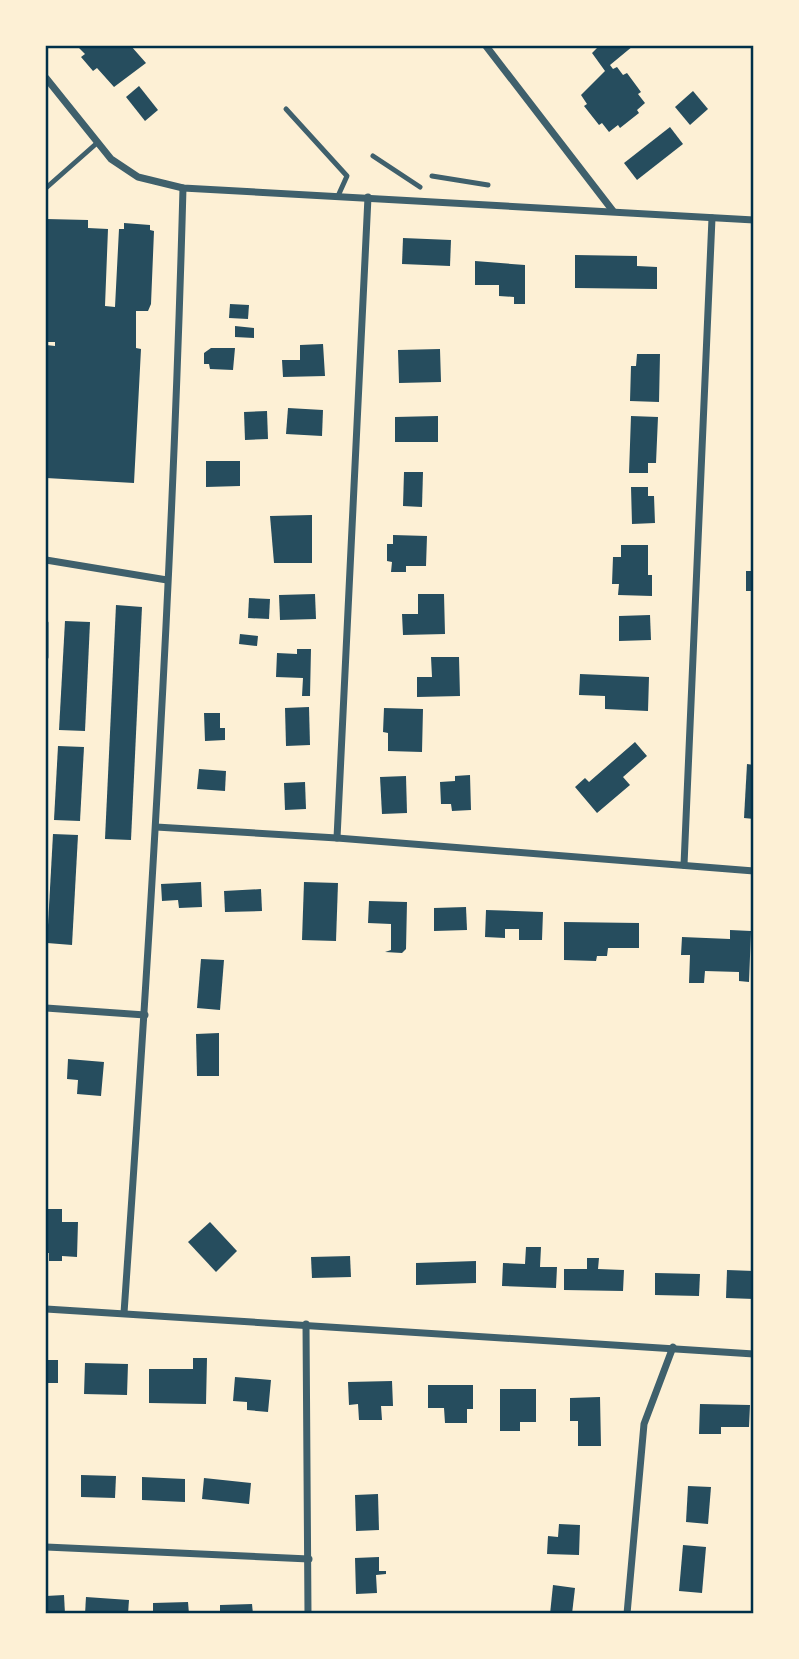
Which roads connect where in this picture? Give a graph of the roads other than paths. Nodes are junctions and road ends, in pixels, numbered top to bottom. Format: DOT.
graph roads {
  1 [pos="486,46"];
  2 [pos="46,78"];
  3 [pos="286,109"];
  4 [pos="97,143"];
  5 [pos="373,156"];
  6 [pos="432,177"];
  7 [pos="488,185"];
  8 [pos="421,187"];
  9 [pos="46,188"];
  10 [pos="183,188"];
  11 [pos="338,196"];
  12 [pos="368,197"];
  13 [pos="613,211"];
  14 [pos="712,218"];
  15 [pos="754,220"];
  16 [pos="46,560"];
  17 [pos="167,580"];
  18 [pos="46,623"];
  19 [pos="46,657"];
  20 [pos="156,827"];
  21 [pos="337,838"];
  22 [pos="684,865"];
  23 [pos="754,871"];
  24 [pos="46,1008"];
  25 [pos="145,1015"];
  26 [pos="46,1310"];
  27 [pos="124,1313"];
  28 [pos="306,1324"];
  29 [pos="673,1347"];
  30 [pos="754,1354"];
  31 [pos="46,1547"];
  32 [pos="309,1559"];
  33 [pos="308,1614"];
  34 [pos="627,1614"];
  1 -- 13 [label="street"];
  2 -- 4 [label="street"];
  3 -- 11 [label="lane"];
  4 -- 9 [label="lane"];
  4 -- 10 [label="street"];
  5 -- 8 [label="lane"];
  6 -- 7 [label="lane"];
  10 -- 11 [label="street"];
  10 -- 17 [label="street"];
  11 -- 12 [label="street"];
  12 -- 13 [label="street"];
  12 -- 21 [label="street"];
  13 -- 14 [label="street"];
  14 -- 15 [label="street"];
  14 -- 22 [label="street"];
  16 -- 17 [label="street"];
  17 -- 20 [label="street"];
  18 -- 19 [label="lane"];
  20 -- 21 [label="street"];
  20 -- 25 [label="street"];
  21 -- 22 [label="street"];
  22 -- 23 [label="street"];
  24 -- 25 [label="street"];
  25 -- 27 [label="street"];
  26 -- 27 [label="street"];
  27 -- 28 [label="street"];
  28 -- 29 [label="street"];
  28 -- 32 [label="street"];
  29 -- 30 [label="street"];
  29 -- 34 [label="street"];
  31 -- 32 [label="street"];
  32 -- 33 [label="street"];
}
